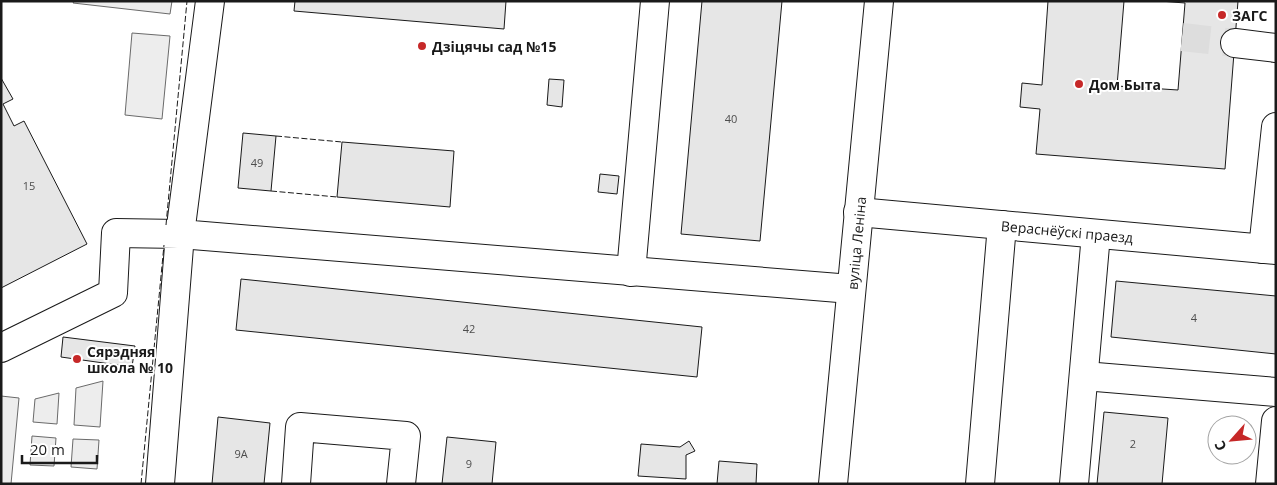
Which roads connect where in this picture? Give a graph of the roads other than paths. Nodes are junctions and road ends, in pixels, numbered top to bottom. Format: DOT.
graph roads {
  1 [pos="210,1"];
  2 [pos="655,1"];
  3 [pos="879,1"];
  4 [pos="1235,43"];
  5 [pos="1276,48"];
  6 [pos="1276,127"];
  7 [pos="858,212"];
  8 [pos="1002,225"];
  9 [pos="180,234"];
  10 [pos="1096,234"];
  11 [pos="1270,249"];
  12 [pos="632,272"];
  13 [pos="851,289"];
  14 [pos="1,348"];
  15 [pos="1084,376"];
  16 [pos="1276,392"];
  17 [pos="1276,421"];
  18 [pos="160,484"];
  19 [pos="296,484"];
  20 [pos="401,484"];
  21 [pos="833,484"];
  22 [pos="980,484"];
  23 [pos="1074,484"];
  24 [pos="1270,484"];
  1 -- 9 [label="street"];
  2 -- 12 [label="street"];
  3 -- 7 [label="street, вуліца Леніна"];
  4 -- 5 [label="street"];
  6 -- 11 [label="street"];
  7 -- 8 [label="street, Вераснёўскі праезд"];
  7 -- 13 [label="street, вуліца Леніна"];
  8 -- 10 [label="street, Вераснёўскі праезд"];
  8 -- 22 [label="street"];
  9 -- 12 [label="street"];
  9 -- 14 [label="street"];
  9 -- 18 [label="street"];
  10 -- 11 [label="street, Вераснёўскі праезд"];
  10 -- 15 [label="street"];
  12 -- 13 [label="street"];
  13 -- 21 [label="street, вуліца Леніна"];
  15 -- 16 [label="street"];
  15 -- 23 [label="street"];
  17 -- 24 [label="street"];
  19 -- 20 [label="street"];
}
